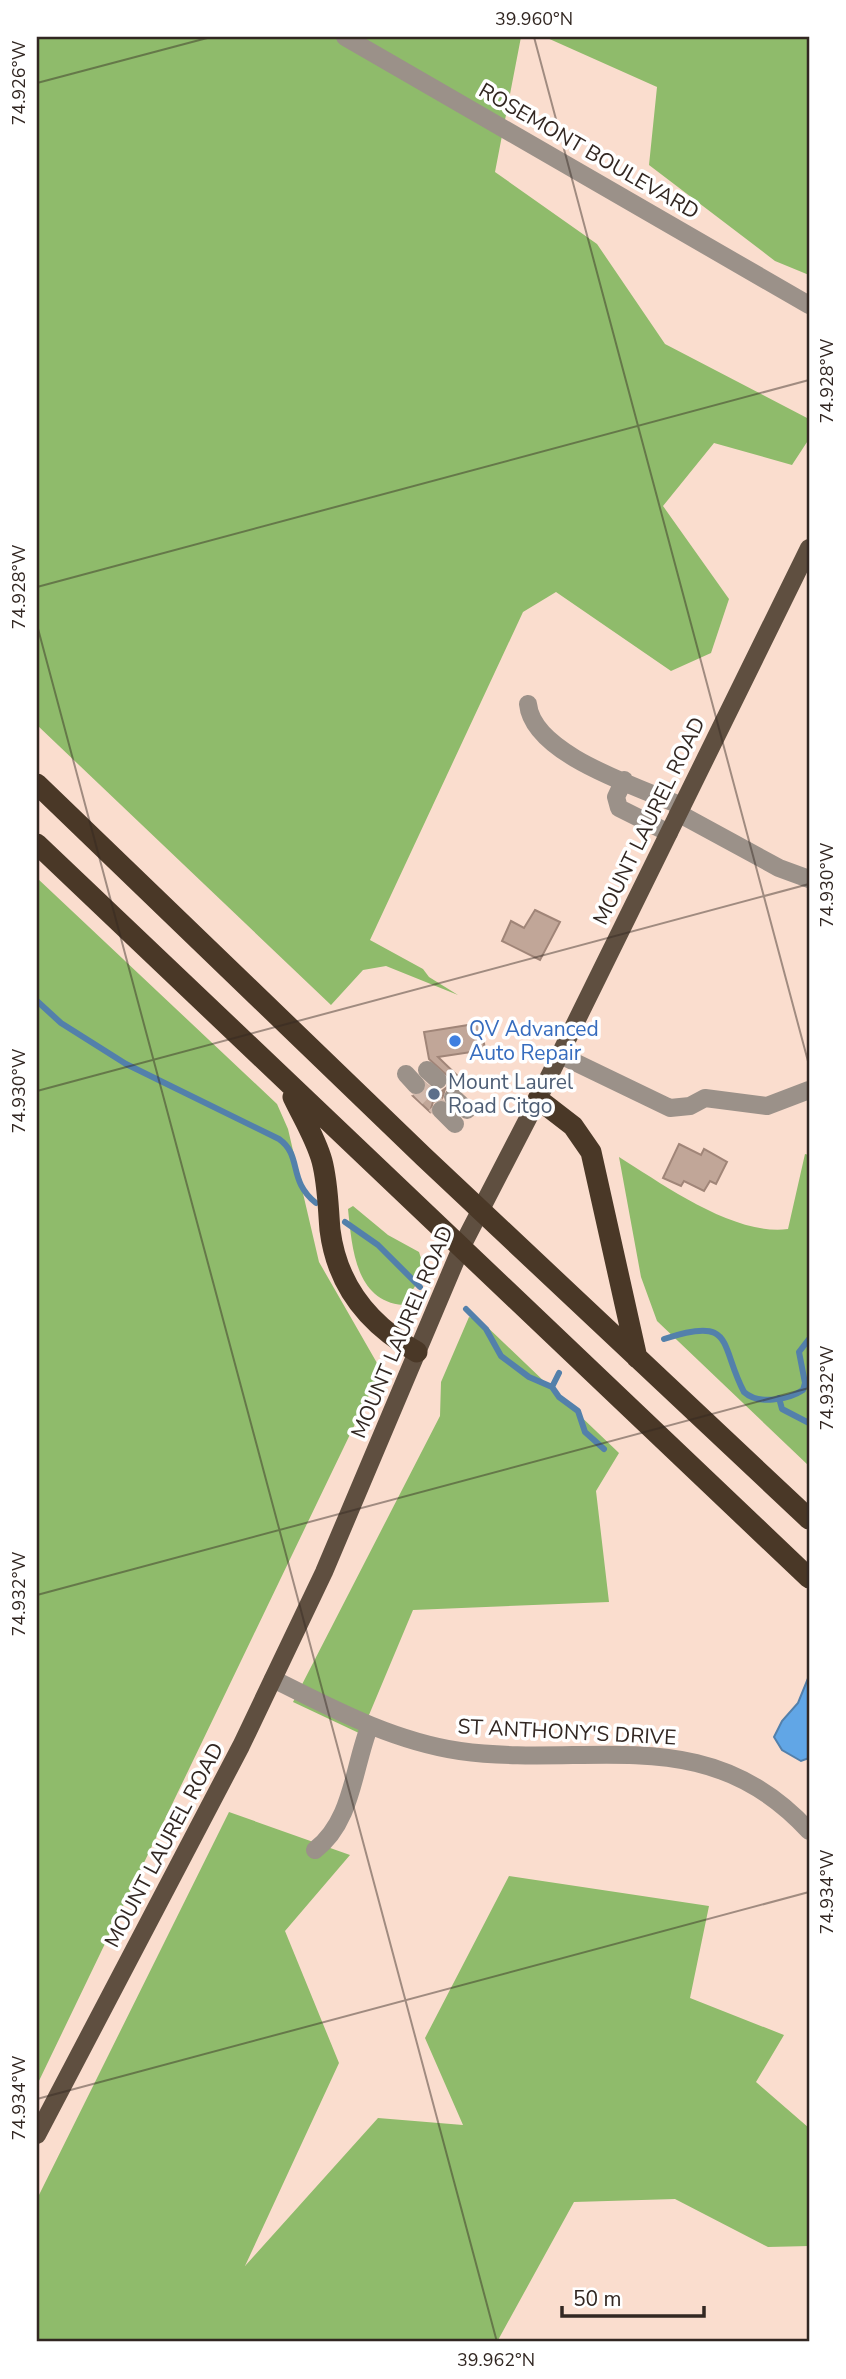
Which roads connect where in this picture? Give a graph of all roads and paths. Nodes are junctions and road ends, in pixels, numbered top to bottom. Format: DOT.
graph roads {
  1 [pos="345,37"];
  2 [pos="809,306"];
  3 [pos="809,548"];
  4 [pos="527,704"];
  5 [pos="624,780"];
  6 [pos="37,784"];
  7 [pos="680,810"];
  8 [pos="669,832"];
  9 [pos="37,844"];
  10 [pos="809,879"];
  11 [pos="560,1055"];
  12 [pos="286,1083"];
  13 [pos="809,1090"];
  14 [pos="453,1097"];
  15 [pos="538,1099"];
  16 [pos="441,1110"];
  17 [pos="467,1110"];
  18 [pos="455,1124"];
  19 [pos="481,1210"];
  20 [pos="461,1248"];
  21 [pos="417,1352"];
  22 [pos="637,1358"];
  23 [pos="809,1519"];
  24 [pos="809,1578"];
  25 [pos="273,1679"];
  26 [pos="370,1725"];
  27 [pos="809,1831"];
  28 [pos="315,1850"];
  29 [pos="37,2135"];
  1 -- 2 [label="street, ROSEMONT BOULEVARD"];
  3 -- 7 [label="main road, MOUNT LAUREL ROAD"];
  4 -- 5 [label="street"];
  5 -- 7 [label="street"];
  5 -- 8 [label="street"];
  6 -- 19 [label="highway"];
  7 -- 8 [label="main road, MOUNT LAUREL ROAD"];
  7 -- 10 [label="street"];
  8 -- 11 [label="main road, MOUNT LAUREL ROAD"];
  9 -- 12 [label="highway"];
  11 -- 13 [label="street"];
  11 -- 15 [label="main road, MOUNT LAUREL ROAD"];
  12 -- 20 [label="highway"];
  12 -- 21 [label="highway"];
  14 -- 17 [label="street"];
  15 -- 19 [label="main road, MOUNT LAUREL ROAD"];
  15 -- 22 [label="highway"];
  16 -- 18 [label="street"];
  19 -- 20 [label="main road, MOUNT LAUREL ROAD"];
  19 -- 22 [label="highway"];
  20 -- 21 [label="main road, MOUNT LAUREL ROAD"];
  20 -- 24 [label="highway"];
  21 -- 25 [label="main road, MOUNT LAUREL ROAD"];
  22 -- 23 [label="highway"];
  25 -- 26 [label="street, ST ANTHONY'S DRIVE"];
  25 -- 29 [label="main road, MOUNT LAUREL ROAD"];
  26 -- 27 [label="street, ST ANTHONY'S DRIVE"];
  26 -- 28 [label="street"];
}
